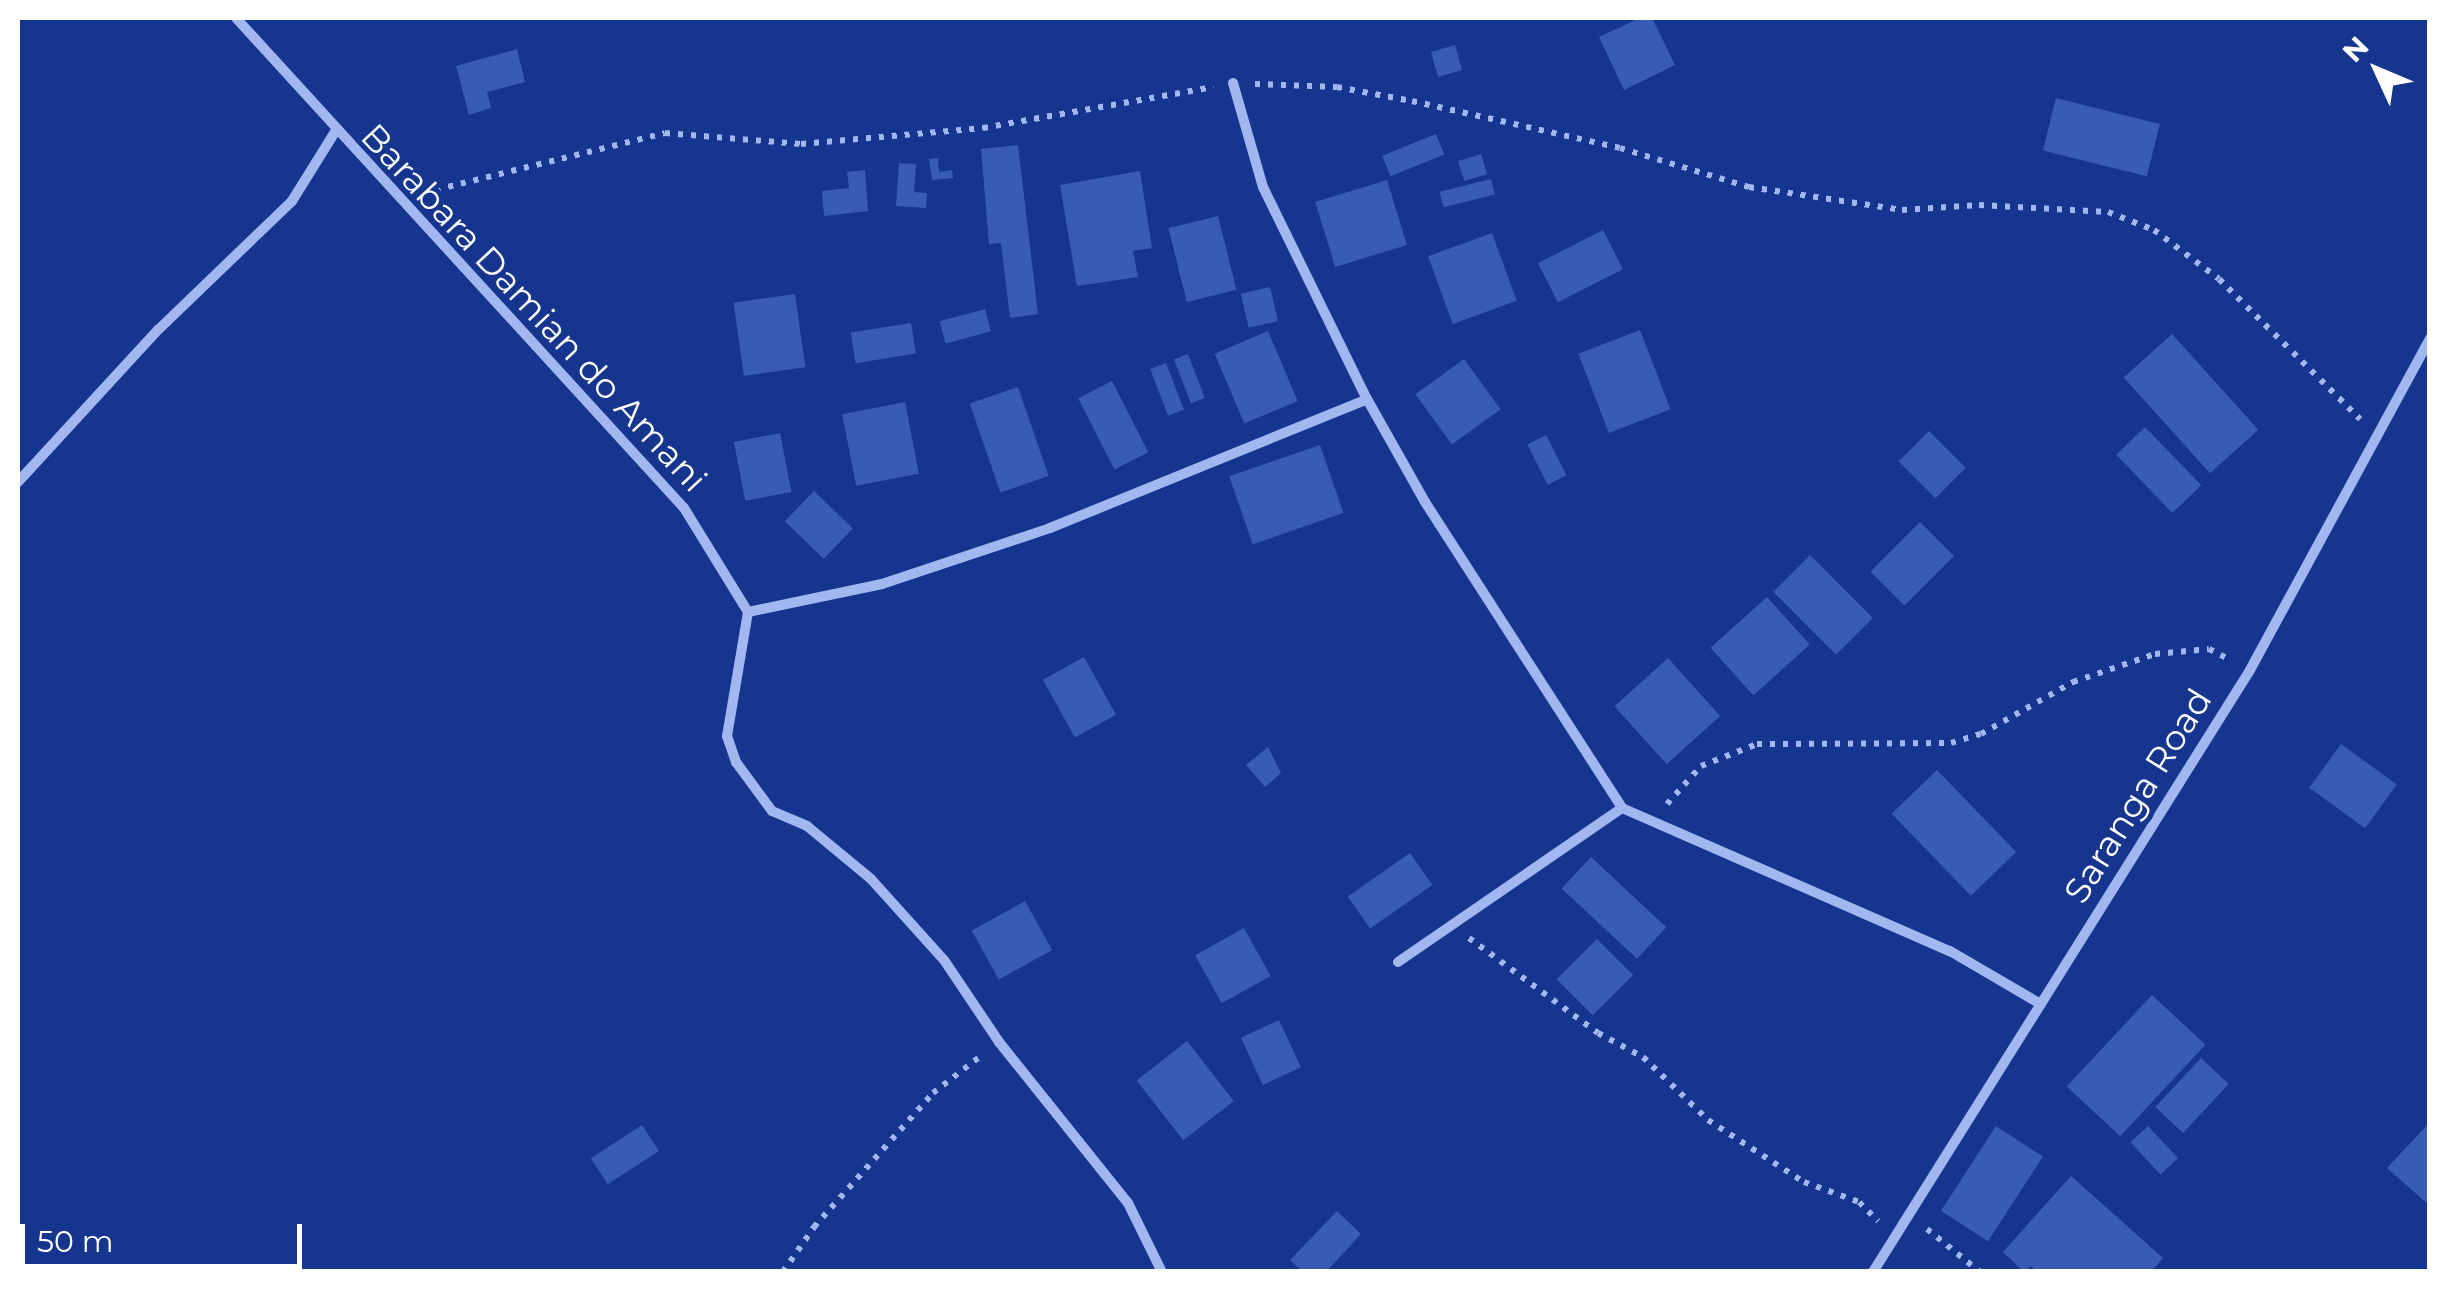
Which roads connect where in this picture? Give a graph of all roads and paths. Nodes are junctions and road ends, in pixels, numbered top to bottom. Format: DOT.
graph roads {
  1 [pos="236,18"];
  2 [pos="1233,83"];
  3 [pos="335,132"];
  4 [pos="400,199"];
  5 [pos="2430,338"];
  6 [pos="1367,399"];
  7 [pos="2375,435"];
  8 [pos="18,482"];
  9 [pos="748,612"];
  10 [pos="2250,670"];
  11 [pos="1622,808"];
  12 [pos="1653,820"];
  13 [pos="1450,928"];
  14 [pos="1398,962"];
  15 [pos="2039,1003"];
  16 [pos="999,1042"];
  17 [pos="1910,1215"];
  18 [pos="1895,1237"];
  19 [pos="784,1272"];
  20 [pos="1162,1272"];
  21 [pos="1873,1272"];
  22 [pos="1980,1272"];
  1 -- 3 [label="street, Barabara Damian do Amani"];
  2 -- 4 [label="path"];
  2 -- 6 [label="street"];
  2 -- 7 [label="path"];
  3 -- 4 [label="street, Barabara Damian do Amani"];
  3 -- 8 [label="street"];
  4 -- 9 [label="street, Barabara Damian do Amani"];
  5 -- 7 [label="street, Saranga Road"];
  6 -- 9 [label="street"];
  6 -- 11 [label="street"];
  7 -- 10 [label="street, Saranga Road"];
  9 -- 16 [label="street"];
  10 -- 12 [label="path"];
  10 -- 15 [label="street, Saranga Road"];
  11 -- 12 [label="street"];
  11 -- 13 [label="street"];
  12 -- 15 [label="street"];
  13 -- 14 [label="street"];
  13 -- 18 [label="path"];
  15 -- 17 [label="street, Saranga Road"];
  16 -- 19 [label="path"];
  16 -- 20 [label="street"];
  17 -- 18 [label="street, Saranga Road"];
  17 -- 22 [label="path"];
  18 -- 21 [label="street, Saranga Road"];
}
